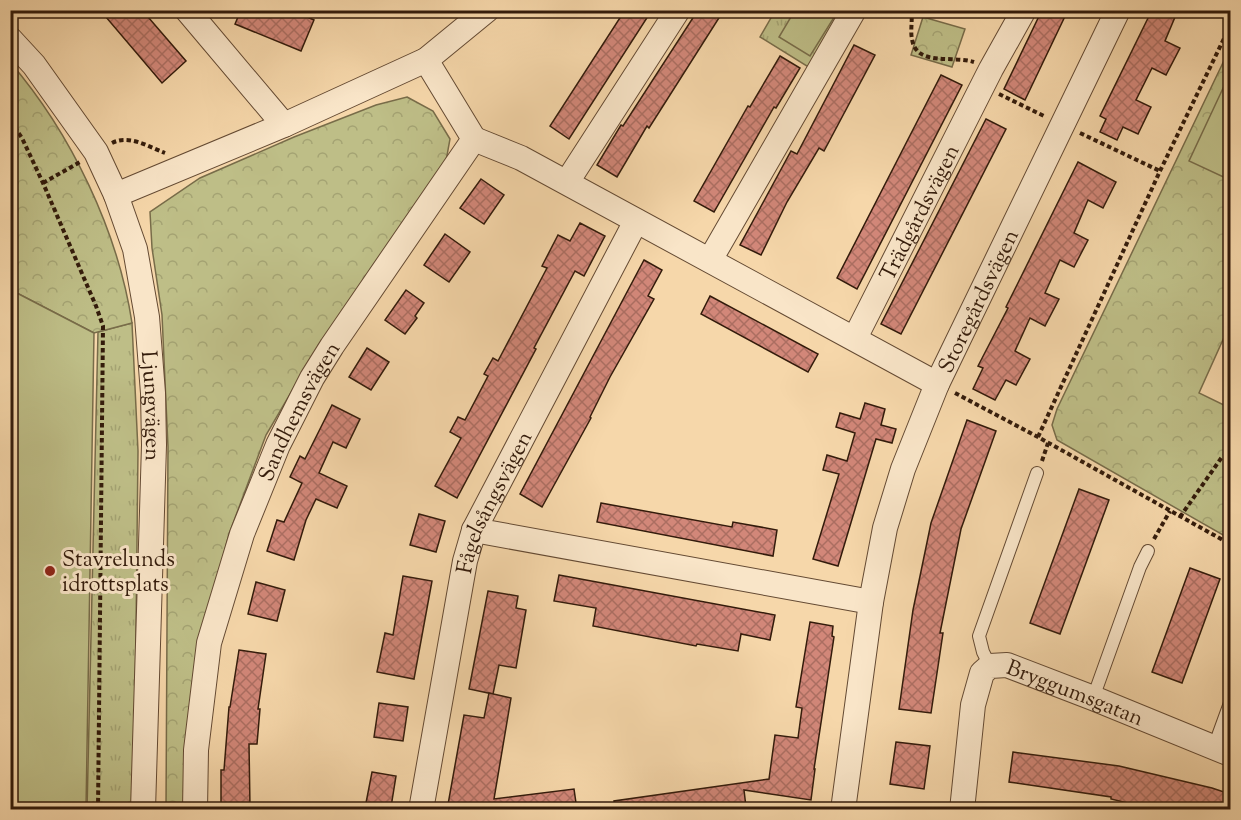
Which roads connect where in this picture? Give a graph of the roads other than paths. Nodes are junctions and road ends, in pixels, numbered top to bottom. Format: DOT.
graph roads {
  1 [pos="487,10"];
  2 [pos="678,10"];
  3 [pos="1024,10"];
  4 [pos="1118,10"];
  5 [pos="199,15"];
  6 [pos="851,16"];
  7 [pos="10,39"];
  8 [pos="426,60"];
  9 [pos="284,125"];
  10 [pos="474,139"];
  11 [pos="567,182"];
  12 [pos="116,195"];
  13 [pos="636,221"];
  14 [pos="710,260"];
  15 [pos="855,338"];
  16 [pos="937,384"];
  17 [pos="1037,473"];
  18 [pos="474,530"];
  19 [pos="1148,551"];
  20 [pos="871,602"];
  21 [pos="990,666"];
  22 [pos="1093,698"];
  23 [pos="1230,703"];
  24 [pos="1222,751"];
  25 [pos="143,810"];
  26 [pos="195,810"];
  27 [pos="421,810"];
  28 [pos="843,810"];
  29 [pos="962,810"];
  1 -- 8 [label="street"];
  2 -- 11 [label="street"];
  3 -- 15 [label="street, Trädgårdsvägen"];
  4 -- 16 [label="street, Storegårdsvägen"];
  5 -- 9 [label="street"];
  6 -- 14 [label="street"];
  7 -- 12 [label="street, Ljungvägen"];
  8 -- 9 [label="street"];
  8 -- 10 [label="street"];
  9 -- 12 [label="street"];
  10 -- 11 [label="street"];
  10 -- 26 [label="street, Sandhemsvägen"];
  11 -- 13 [label="street"];
  12 -- 25 [label="street, Ljungvägen"];
  13 -- 14 [label="street"];
  13 -- 18 [label="street, Fågelsångsvägen"];
  14 -- 15 [label="street"];
  15 -- 16 [label="street"];
  16 -- 20 [label="street, Storegårdsvägen"];
  17 -- 21 [label="lane"];
  18 -- 20 [label="street"];
  18 -- 27 [label="street, Fågelsångsvägen"];
  19 -- 22 [label="lane"];
  20 -- 28 [label="street, Storegårdsvägen"];
  21 -- 22 [label="street, Bryggumsgatan"];
  21 -- 29 [label="street, Bryggumsgatan"];
  22 -- 24 [label="street, Bryggumsgatan"];
  23 -- 24 [label="lane"];
}
